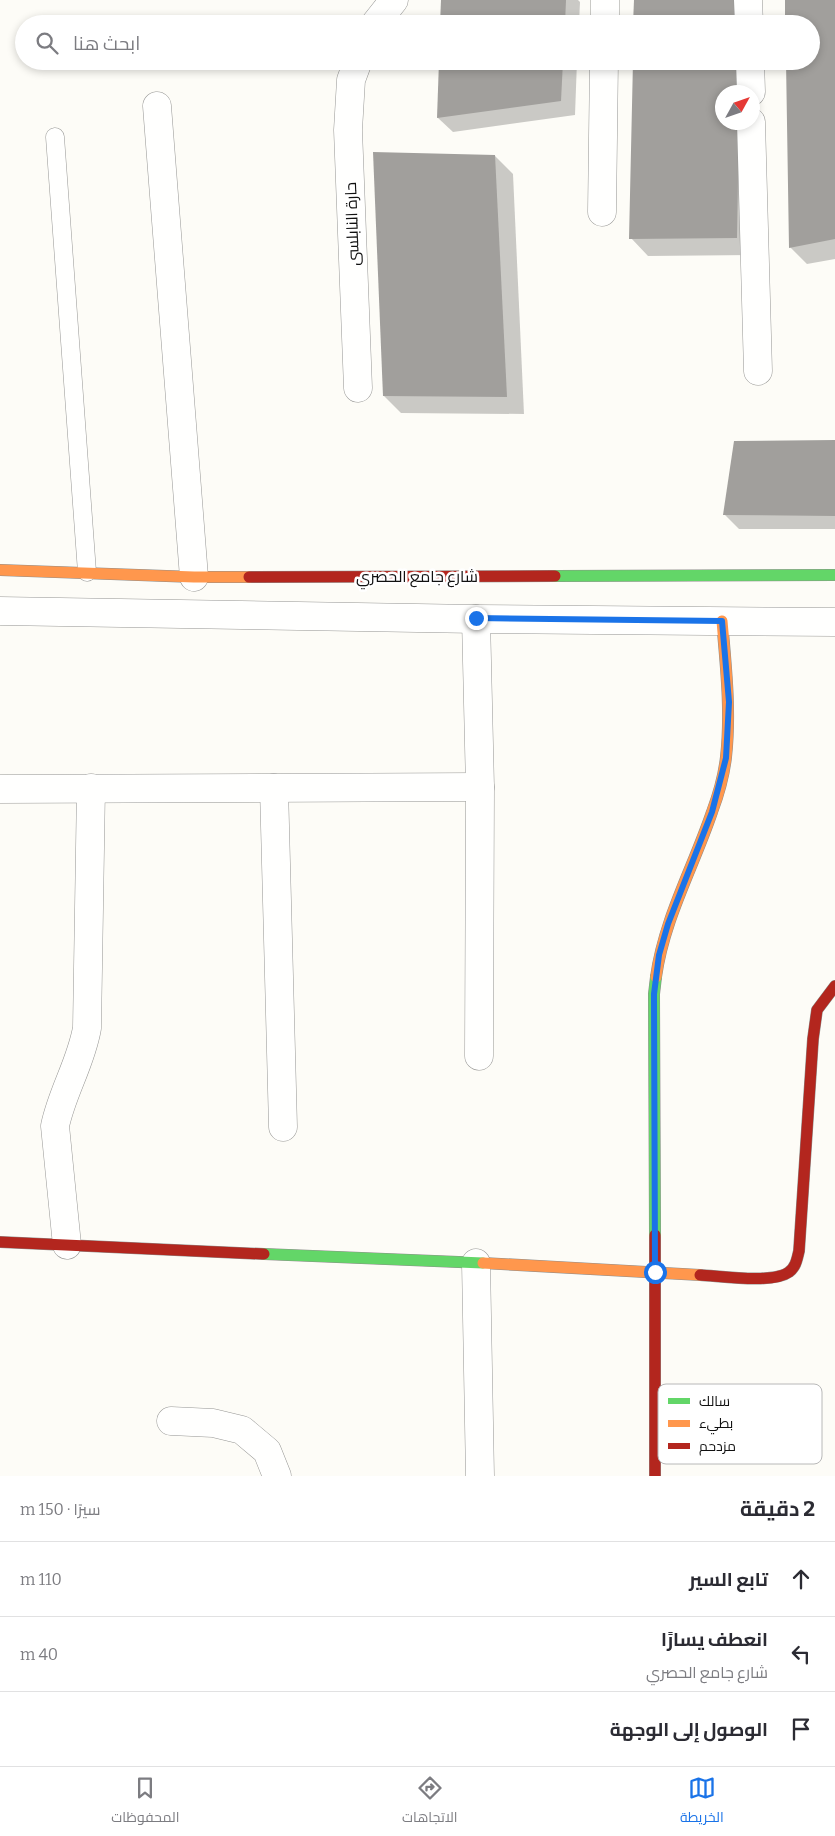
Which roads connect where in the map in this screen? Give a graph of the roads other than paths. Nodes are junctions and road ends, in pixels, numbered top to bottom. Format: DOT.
graph roads {
  1 [pos="394,0"];
  2 [pos="605,0"];
  3 [pos="748,0"];
  4 [pos="382,15"];
  5 [pos="605,15"];
  6 [pos="749,15"];
  7 [pos="355,70"];
  8 [pos="604,70"];
  9 [pos="750,70"];
  10 [pos="750,85"];
  11 [pos="157,106"];
  12 [pos="751,130"];
  13 [pos="55,137"];
  14 [pos="602,212"];
  15 [pos="758,371"];
  16 [pos="358,388"];
  17 [pos="0,570"];
  18 [pos="87,572"];
  19 [pos="835,575"];
  20 [pos="194,576"];
  21 [pos="0,611"];
  22 [pos="476,618"];
  23 [pos="722,621"];
  24 [pos="835,622"];
  25 [pos="480,787"];
  26 [pos="91,788"];
  27 [pos="274,788"];
  28 [pos="0,789"];
  29 [pos="835,986"];
  30 [pos="479,1056"];
  31 [pos="283,1127"];
  32 [pos="0,1242"];
  33 [pos="67,1245"];
  34 [pos="476,1263"];
  35 [pos="655,1272"];
  36 [pos="171,1421"];
  37 [pos="277,1476"];
  38 [pos="480,1476"];
  39 [pos="655,1476"];
  1 -- 4 [label="street"];
  2 -- 5 [label="street"];
  3 -- 6 [label="street"];
  7 -- 16 [label="street, حارة النابلسى"];
  8 -- 14 [label="street"];
  9 -- 10 [label="street"];
  11 -- 20 [label="street"];
  12 -- 15 [label="street"];
  13 -- 18 [label="lane"];
  17 -- 18 [label="street, شارع جامع الحصري"];
  18 -- 20 [label="street, شارع جامع الحصري"];
  19 -- 20 [label="street, شارع جامع الحصري"];
  21 -- 22 [label="street"];
  22 -- 23 [label="street"];
  22 -- 25 [label="street"];
  23 -- 24 [label="street"];
  23 -- 35 [label="street"];
  25 -- 27 [label="street"];
  25 -- 30 [label="street"];
  26 -- 27 [label="street"];
  26 -- 28 [label="street"];
  26 -- 33 [label="street"];
  27 -- 31 [label="street"];
  29 -- 35 [label="street"];
  32 -- 33 [label="street"];
  33 -- 34 [label="street"];
  34 -- 35 [label="street"];
  34 -- 38 [label="street"];
  35 -- 39 [label="street"];
  36 -- 37 [label="street"];
}
